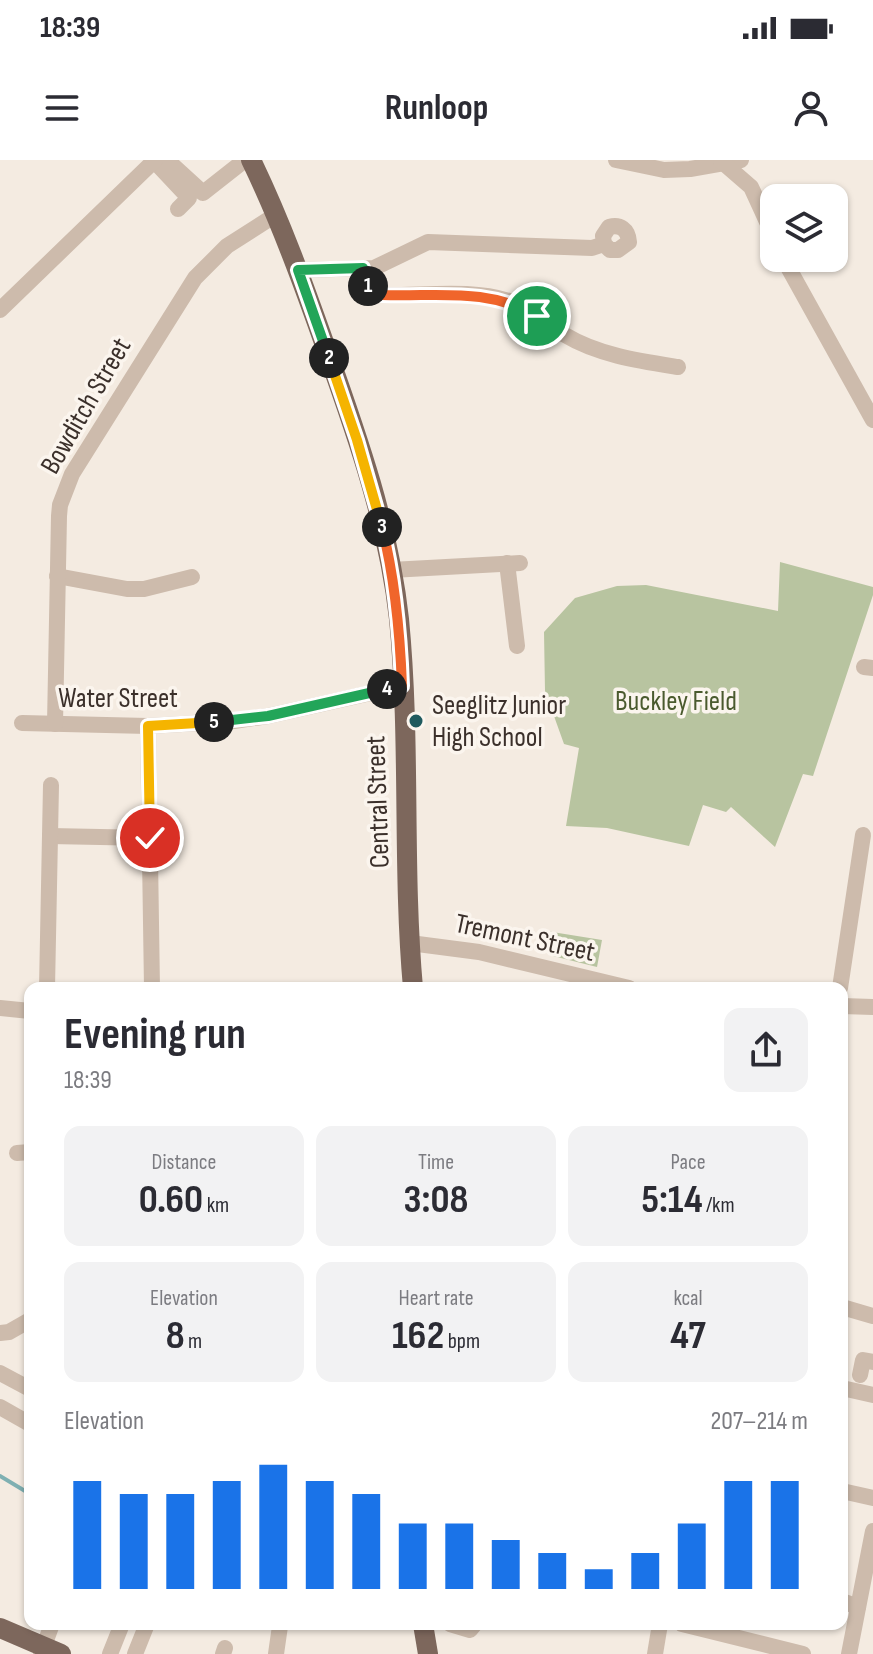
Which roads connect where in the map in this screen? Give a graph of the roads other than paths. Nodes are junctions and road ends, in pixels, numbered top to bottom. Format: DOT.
graph roads {
  1 [pos="154,160"];
  2 [pos="167,160"];
  3 [pos="248,160"];
  4 [pos="616,160"];
  5 [pos="741,160"];
  6 [pos="721,161"];
  7 [pos="760,207"];
  8 [pos="178,209"];
  9 [pos="277,214"];
  10 [pos="604,244"];
  11 [pos="363,268"];
  12 [pos="298,270"];
  13 [pos="791,272"];
  14 [pos="0,310"];
  15 [pos="678,367"];
  16 [pos="873,420"];
  17 [pos="391,570"];
  18 [pos="57,576"];
  19 [pos="192,577"];
  20 [pos="517,646"];
  21 [pos="402,686"];
  22 [pos="22,723"];
  23 [pos="55,724"];
  24 [pos="148,726"];
  25 [pos="51,785"];
  26 [pos="863,835"];
  27 [pos="50,836"];
  28 [pos="150,838"];
  29 [pos="410,943"];
  30 [pos="47,982"];
  31 [pos="152,982"];
  32 [pos="413,982"];
  33 [pos="604,982"];
  34 [pos="841,982"];
  35 [pos="848,1006"];
  36 [pos="873,1007"];
  37 [pos="0,1008"];
  38 [pos="24,1010"];
  39 [pos="848,1309"];
  40 [pos="873,1316"];
  41 [pos="24,1323"];
  42 [pos="0,1333"];
  43 [pos="873,1362"];
  44 [pos="0,1373"];
  45 [pos="860,1375"];
  46 [pos="24,1386"];
  47 [pos="848,1389"];
  48 [pos="873,1395"];
  49 [pos="0,1407"];
  50 [pos="24,1421"];
  51 [pos="848,1492"];
  52 [pos="873,1498"];
  53 [pos="873,1531"];
  54 [pos="850,1604"];
  55 [pos="0,1628"];
  56 [pos="51,1630"];
  57 [pos="120,1630"];
  58 [pos="145,1630"];
  59 [pos="277,1630"];
  60 [pos="424,1630"];
  61 [pos="659,1630"];
  62 [pos="696,1630"];
  63 [pos="734,1646"];
  64 [pos="49,1652"];
  65 [pos="110,1654"];
  66 [pos="135,1654"];
  67 [pos="276,1654"];
  68 [pos="428,1654"];
  69 [pos="655,1654"];
  70 [pos="803,1654"];
  71 [pos="849,1654"];
  1 -- 8 [label="street"];
  1 -- 14 [label="street"];
  2 -- 3 [label="street"];
  3 -- 9 [label="main road, Central Street"];
  4 -- 6 [label="street"];
  5 -- 6 [label="street"];
  6 -- 7 [label="street"];
  9 -- 12 [label="main road, Central Street"];
  9 -- 18 [label="street, Bowditch Street"];
  10 -- 11 [label="street"];
  11 -- 12 [label="street"];
  11 -- 15 [label="street"];
  12 -- 17 [label="main road, Central Street"];
  13 -- 16 [label="street"];
  17 -- 20 [label="street"];
  17 -- 21 [label="main road, Central Street"];
  18 -- 19 [label="street"];
  18 -- 23 [label="street, Bowditch Street"];
  21 -- 24 [label="street, Water Street"];
  21 -- 29 [label="main road, Central Street"];
  22 -- 23 [label="street, Water Street"];
  23 -- 24 [label="street, Water Street"];
  24 -- 28 [label="street"];
  25 -- 27 [label="street"];
  26 -- 34 [label="street"];
  27 -- 28 [label="street"];
  27 -- 30 [label="street"];
  28 -- 31 [label="street"];
  29 -- 32 [label="main road, Central Street"];
  29 -- 33 [label="street, Tremont Street"];
  35 -- 36 [label="street"];
  37 -- 38 [label="street"];
  39 -- 40 [label="street"];
  41 -- 42 [label="street"];
  43 -- 45 [label="street"];
  44 -- 46 [label="street"];
  47 -- 48 [label="street"];
  49 -- 50 [label="street"];
  51 -- 52 [label="street"];
  53 -- 54 [label="street"];
  54 -- 71 [label="street"];
  55 -- 64 [label="main road"];
  56 -- 64 [label="street"];
  57 -- 65 [label="street"];
  58 -- 66 [label="street"];
  59 -- 67 [label="street"];
  60 -- 68 [label="main road"];
  61 -- 69 [label="street"];
  62 -- 63 [label="street"];
  63 -- 70 [label="street"];
}
